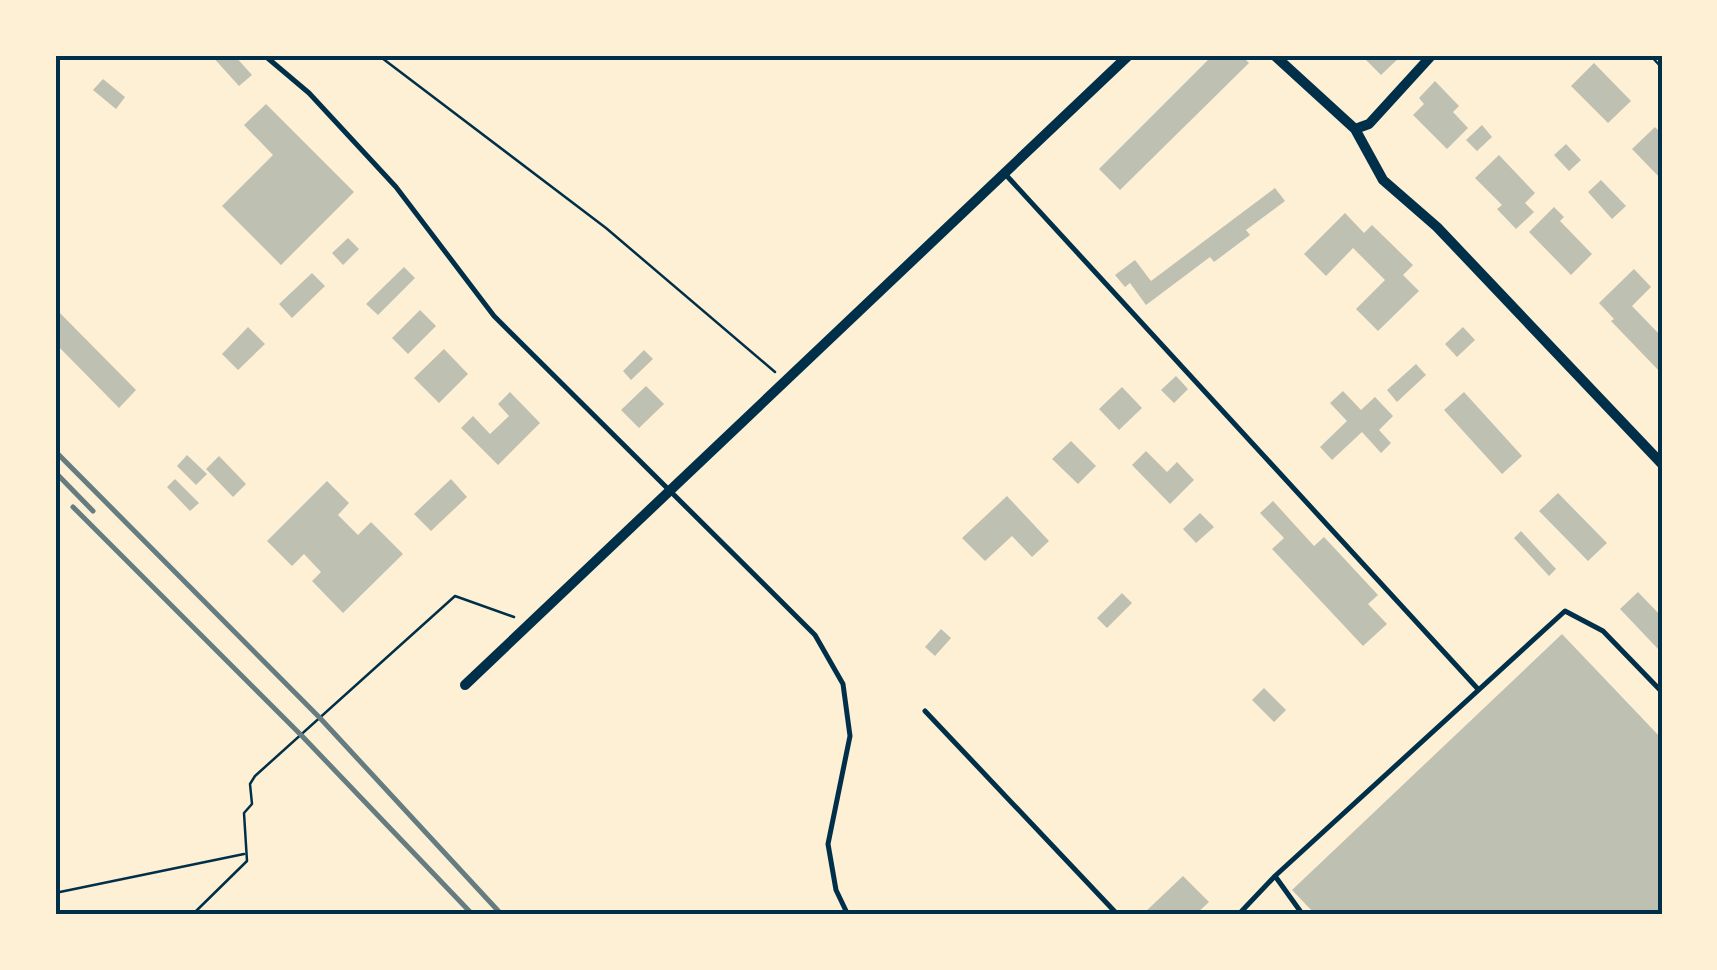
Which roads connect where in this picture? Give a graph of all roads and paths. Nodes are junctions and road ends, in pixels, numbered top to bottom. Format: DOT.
graph roads {
  1 [pos="264,55"];
  2 [pos="378,55"];
  3 [pos="1129,55"];
  4 [pos="1274,55"];
  5 [pos="1432,55"];
  6 [pos="1650,55"];
  7 [pos="1662,68"];
  8 [pos="1355,129"];
  9 [pos="1004,173"];
  10 [pos="784,381"];
  11 [pos="1662,464"];
  12 [pos="668,490"];
  13 [pos="530,622"];
  14 [pos="465,684"];
  15 [pos="1477,688"];
  16 [pos="1662,692"];
  17 [pos="926,711"];
  18 [pos="248,854"];
  19 [pos="1275,876"];
  20 [pos="55,893"];
  21 [pos="192,915"];
  22 [pos="848,915"];
  23 [pos="1118,915"];
  24 [pos="1238,915"];
  25 [pos="1303,915"];
  1 -- 12 [label="lane"];
  2 -- 10 [label="path"];
  3 -- 9 [label="street"];
  4 -- 8 [label="street"];
  5 -- 8 [label="street"];
  6 -- 7 [label="path"];
  8 -- 11 [label="street"];
  9 -- 10 [label="street"];
  9 -- 15 [label="lane"];
  10 -- 12 [label="street"];
  12 -- 13 [label="street"];
  12 -- 22 [label="lane"];
  13 -- 14 [label="street"];
  13 -- 18 [label="path"];
  15 -- 16 [label="lane"];
  15 -- 19 [label="lane"];
  17 -- 23 [label="lane"];
  18 -- 20 [label="path"];
  18 -- 21 [label="path"];
  19 -- 24 [label="lane"];
  19 -- 25 [label="lane"];
}
